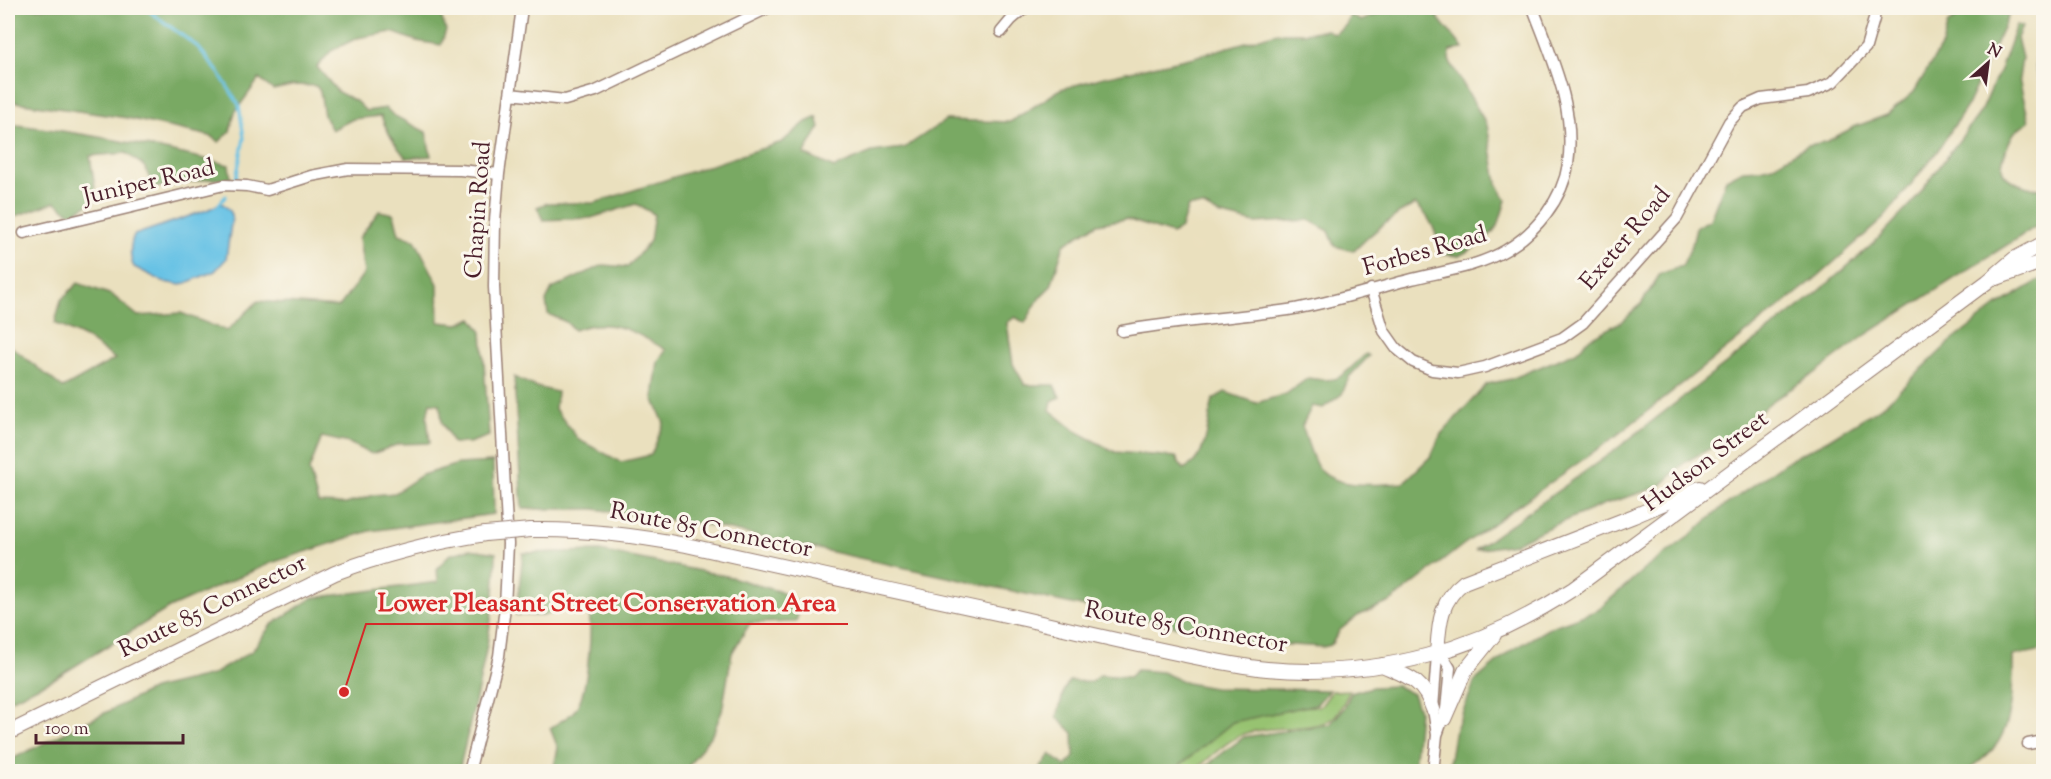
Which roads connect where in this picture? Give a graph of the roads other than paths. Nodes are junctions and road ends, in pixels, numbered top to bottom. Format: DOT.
graph roads {
  1 [pos="522,8"];
  2 [pos="768,8"];
  3 [pos="1025,8"];
  4 [pos="1533,8"];
  5 [pos="1875,8"];
  6 [pos="1001,32"];
  7 [pos="510,94"];
  8 [pos="499,174"];
  9 [pos="24,233"];
  10 [pos="2043,243"];
  11 [pos="2043,261"];
  12 [pos="1987,282"];
  13 [pos="1371,289"];
  14 [pos="1122,331"];
  15 [pos="1741,464"];
  16 [pos="1498,632"];
  17 [pos="1437,654"];
  18 [pos="1383,665"];
  19 [pos="1433,709"];
  20 [pos="1444,719"];
  21 [pos="8,733"];
  22 [pos="1437,735"];
  23 [pos="2043,741"];
  24 [pos="2028,744"];
  25 [pos="1433,767"];
  26 [pos="469,771"];
  1 -- 7 [label="street, Chapin Road"];
  2 -- 7 [label="street"];
  3 -- 6 [label="street"];
  4 -- 13 [label="street, Forbes Road"];
  5 -- 13 [label="street, Exeter Road"];
  7 -- 8 [label="street, Chapin Road"];
  8 -- 9 [label="street, Juniper Road"];
  8 -- 26 [label="street, Chapin Road"];
  10 -- 12 [label="main road, Hudson Street"];
  11 -- 12 [label="main road, Hudson Street"];
  12 -- 15 [label="main road, Hudson Street"];
  13 -- 14 [label="street, Forbes Road"];
  15 -- 16 [label="main road, Hudson Street"];
  15 -- 17 [label="main road"];
  16 -- 17 [label="main road, Hudson Street"];
  16 -- 20 [label="main road"];
  17 -- 18 [label="main road, Route 85 Connector"];
  17 -- 19 [label="street"];
  17 -- 20 [label="street"];
  18 -- 19 [label="main road"];
  18 -- 21 [label="main road, Route 85 Connector, bridge"];
  19 -- 22 [label="street"];
  20 -- 22 [label="street"];
  22 -- 25 [label="street"];
  23 -- 24 [label="street"];
}
